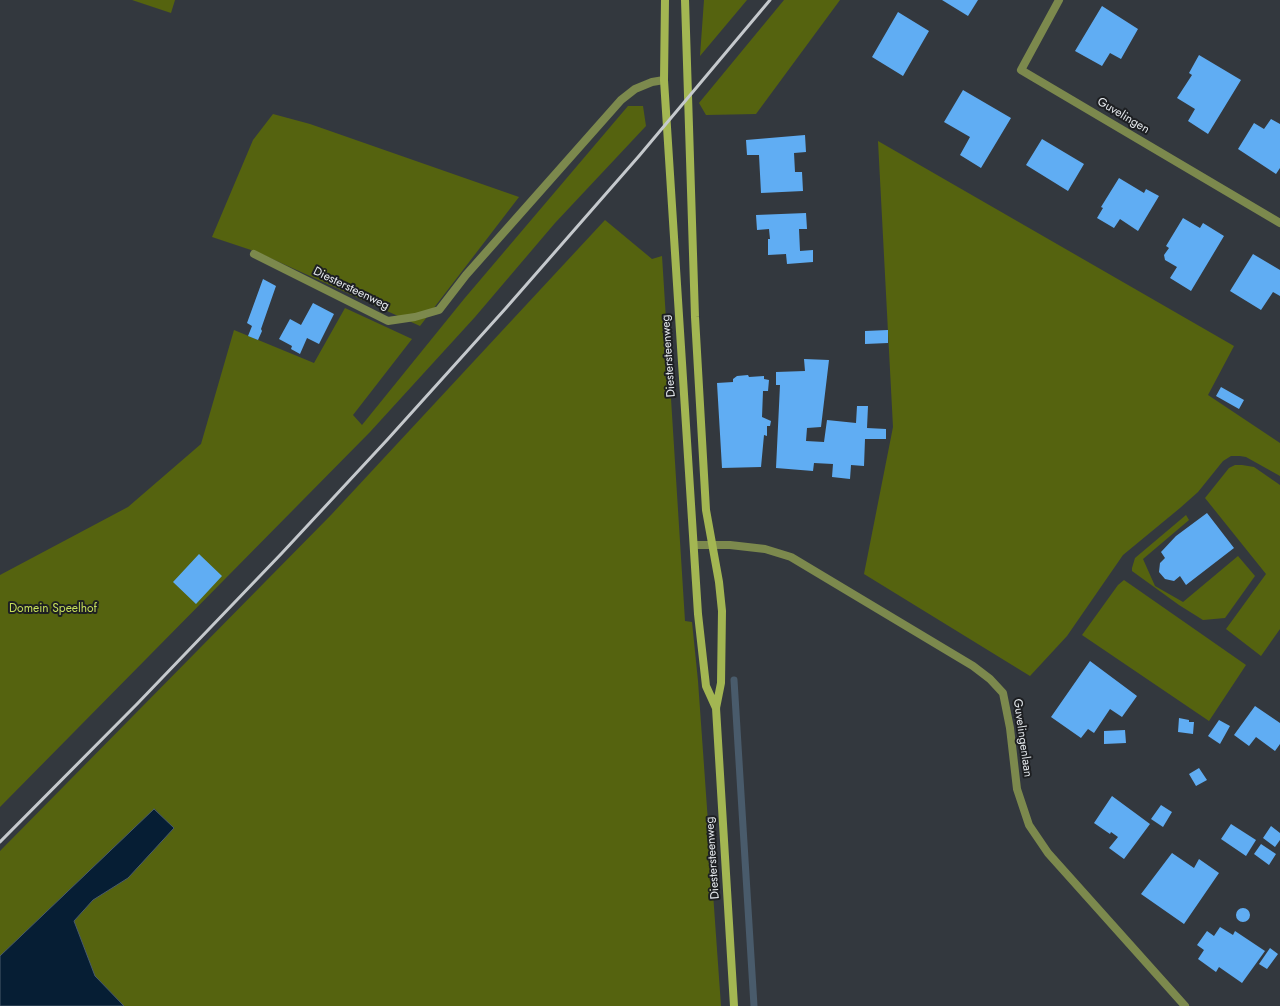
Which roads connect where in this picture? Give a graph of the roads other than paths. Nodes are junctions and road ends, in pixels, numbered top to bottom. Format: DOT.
graph roads {
  1 [pos="665,0"];
  2 [pos="685,0"];
  3 [pos="1059,0"];
  4 [pos="664,80"];
  5 [pos="1280,223"];
  6 [pos="254,254"];
  7 [pos="694,546"];
  8 [pos="713,546"];
  9 [pos="716,708"];
  10 [pos="734,1006"];
  11 [pos="1185,1006"];
  1 -- 4 [label="main road, Diestersteenweg"];
  2 -- 8 [label="main road, Diestersteenweg"];
  3 -- 5 [label="street, Guvelingen"];
  4 -- 6 [label="street, Diestersteenweg"];
  4 -- 7 [label="main road, Diestersteenweg"];
  7 -- 8 [label="street, Guvelingenlaan"];
  7 -- 9 [label="main road, Diestersteenweg"];
  8 -- 9 [label="main road, Diestersteenweg"];
  8 -- 11 [label="street, Guvelingenlaan"];
  9 -- 10 [label="main road, Diestersteenweg"];
}
